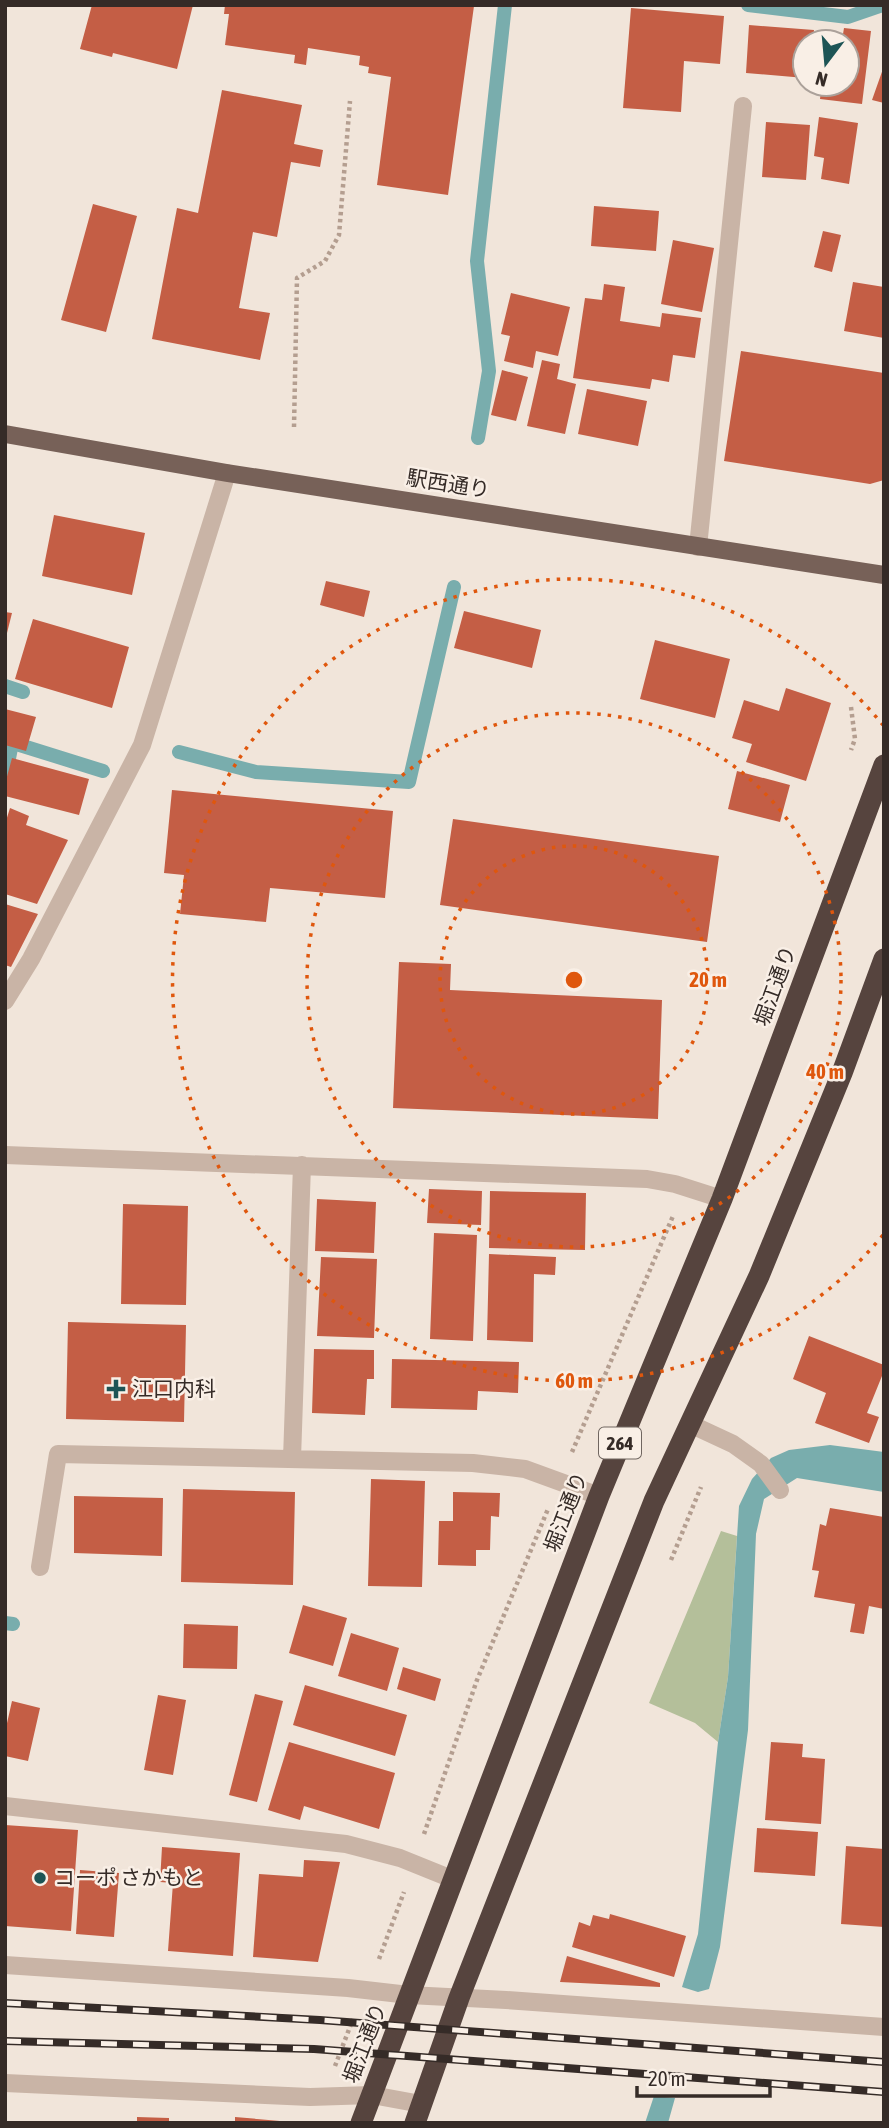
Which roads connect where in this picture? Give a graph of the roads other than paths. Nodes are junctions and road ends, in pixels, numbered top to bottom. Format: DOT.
graph roads {
  1 [pos="743,106"];
  2 [pos="5,434"];
  3 [pos="227,473"];
  4 [pos="698,547"];
  5 [pos="884,575"];
  6 [pos="884,765"];
  7 [pos="882,967"];
  8 [pos="5,1001"];
  9 [pos="5,1155"];
  10 [pos="302,1165"];
  11 [pos="722,1199"];
  12 [pos="690,1424"];
  13 [pos="292,1459"];
  14 [pos="780,1490"];
  15 [pos="599,1496"];
  16 [pos="40,1567"];
  17 [pos="5,1806"];
  18 [pos="452,1879"];
  19 [pos="5,1965"];
  20 [pos="409,1996"];
  21 [pos="459,1998"];
  22 [pos="884,2027"];
  23 [pos="5,2083"];
  24 [pos="372,2095"];
  25 [pos="418,2113"];
  26 [pos="361,2123"];
  1 -- 4 [label="street"];
  2 -- 3 [label="main road, 駅西通り"];
  3 -- 4 [label="main road, 駅西通り"];
  3 -- 8 [label="street"];
  4 -- 5 [label="main road, 駅西通り"];
  6 -- 11 [label="highway, 堀江通り / 264"];
  7 -- 12 [label="highway, 264"];
  9 -- 10 [label="street"];
  10 -- 11 [label="street"];
  10 -- 13 [label="street"];
  11 -- 15 [label="highway, 堀江通り / 264"];
  12 -- 14 [label="street"];
  12 -- 21 [label="highway, 264"];
  13 -- 15 [label="street"];
  13 -- 16 [label="street"];
  15 -- 18 [label="highway, 堀江通り / 264"];
  17 -- 18 [label="street"];
  18 -- 20 [label="highway, 堀江通り / 264"];
  19 -- 20 [label="street"];
  20 -- 21 [label="street"];
  20 -- 24 [label="highway, 堀江通り / 264"];
  21 -- 22 [label="street"];
  21 -- 25 [label="highway, 264"];
  23 -- 24 [label="street"];
  24 -- 25 [label="street"];
  24 -- 26 [label="highway, 堀江通り / 264"];
}
